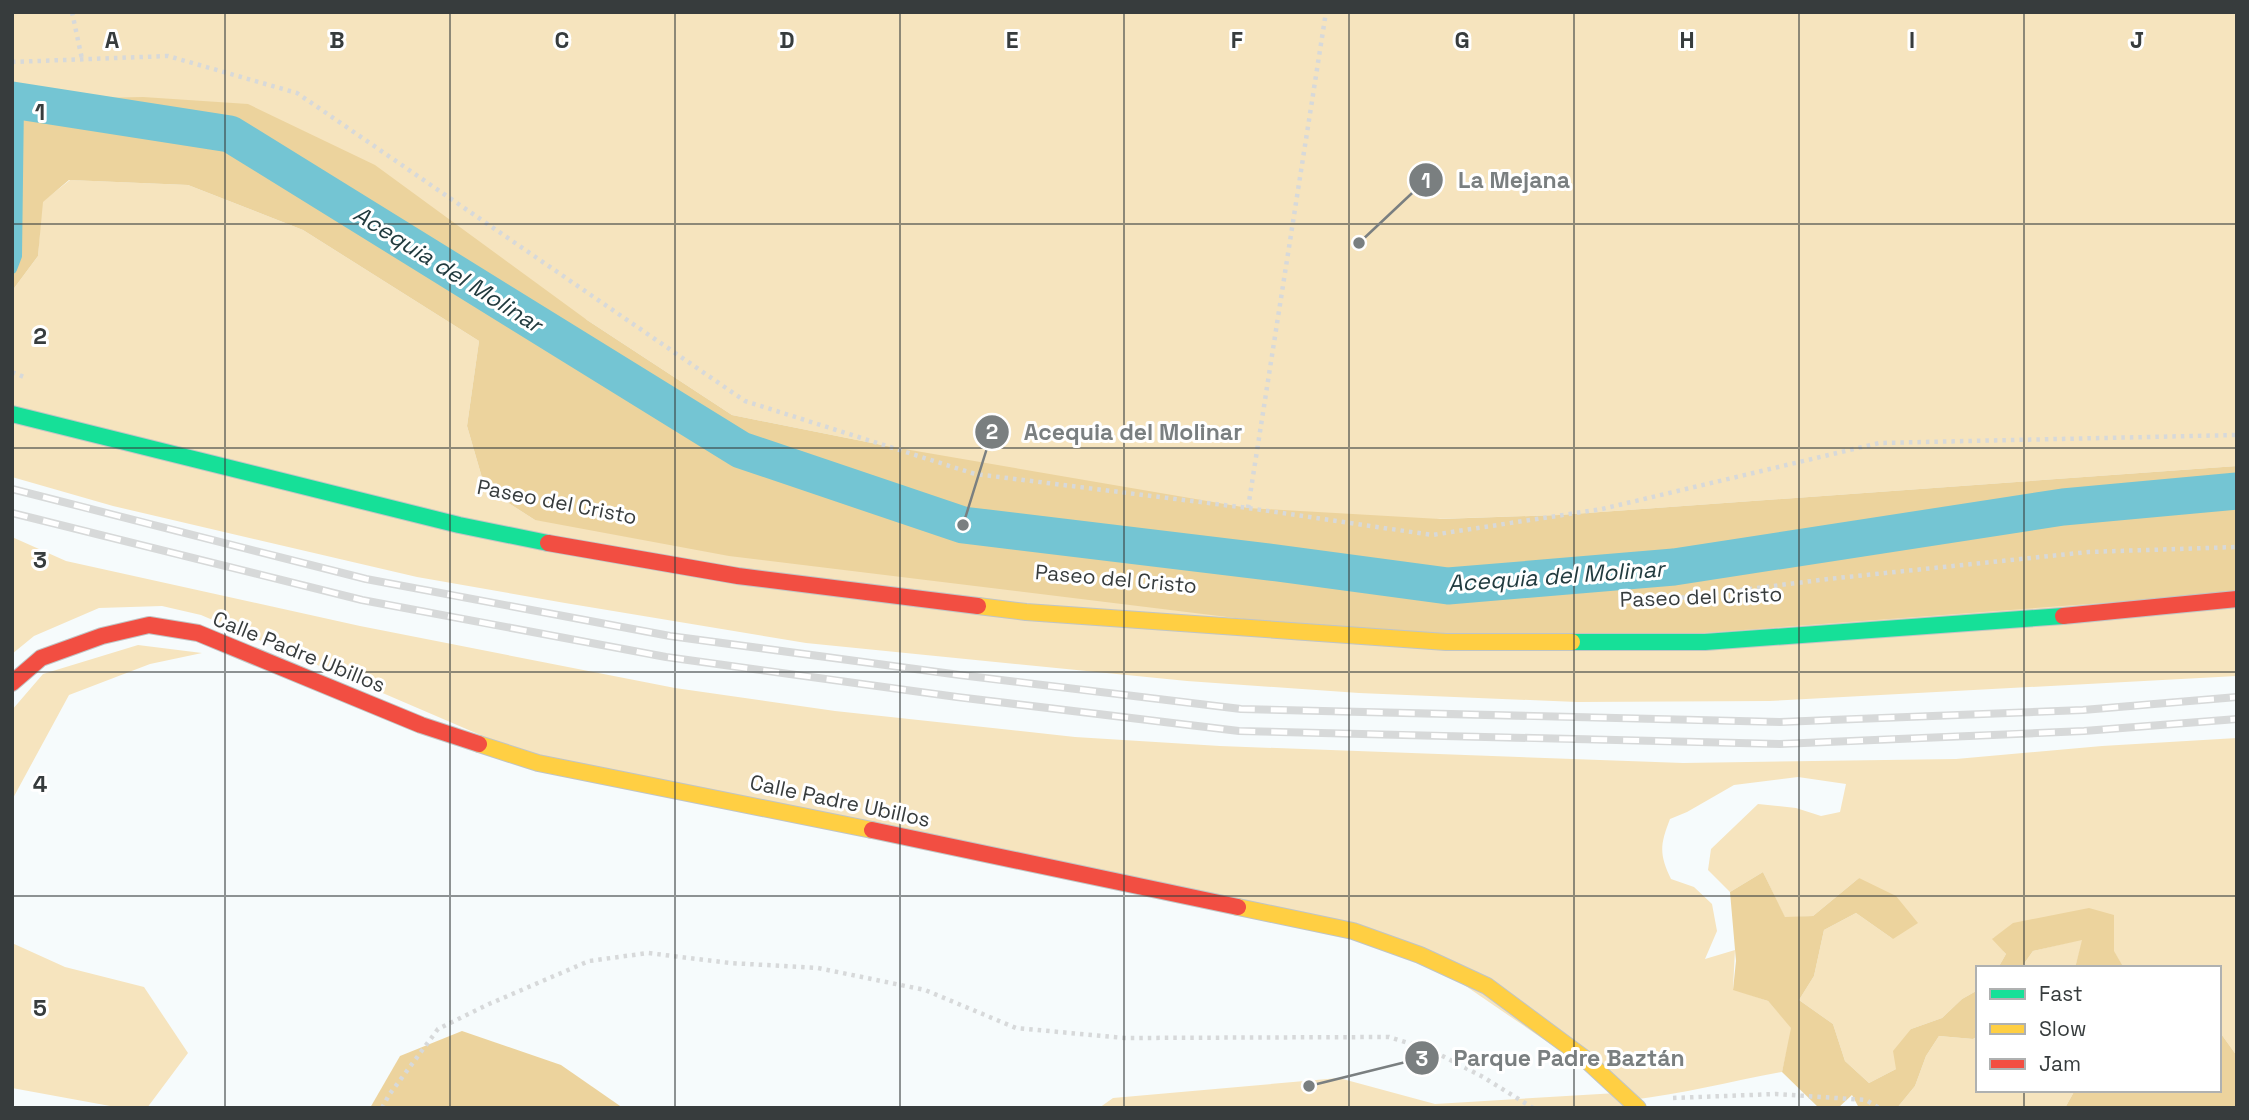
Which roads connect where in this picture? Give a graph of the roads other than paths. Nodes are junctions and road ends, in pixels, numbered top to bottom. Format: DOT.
graph roads {
  1 [pos="12,414"];
  2 [pos="2237,599"];
  3 [pos="12,682"];
  4 [pos="1634,1104"];
  1 -- 2 [label="street, Paseo del Cristo"];
  3 -- 4 [label="street, Calle Padre Ubillos"];
}
